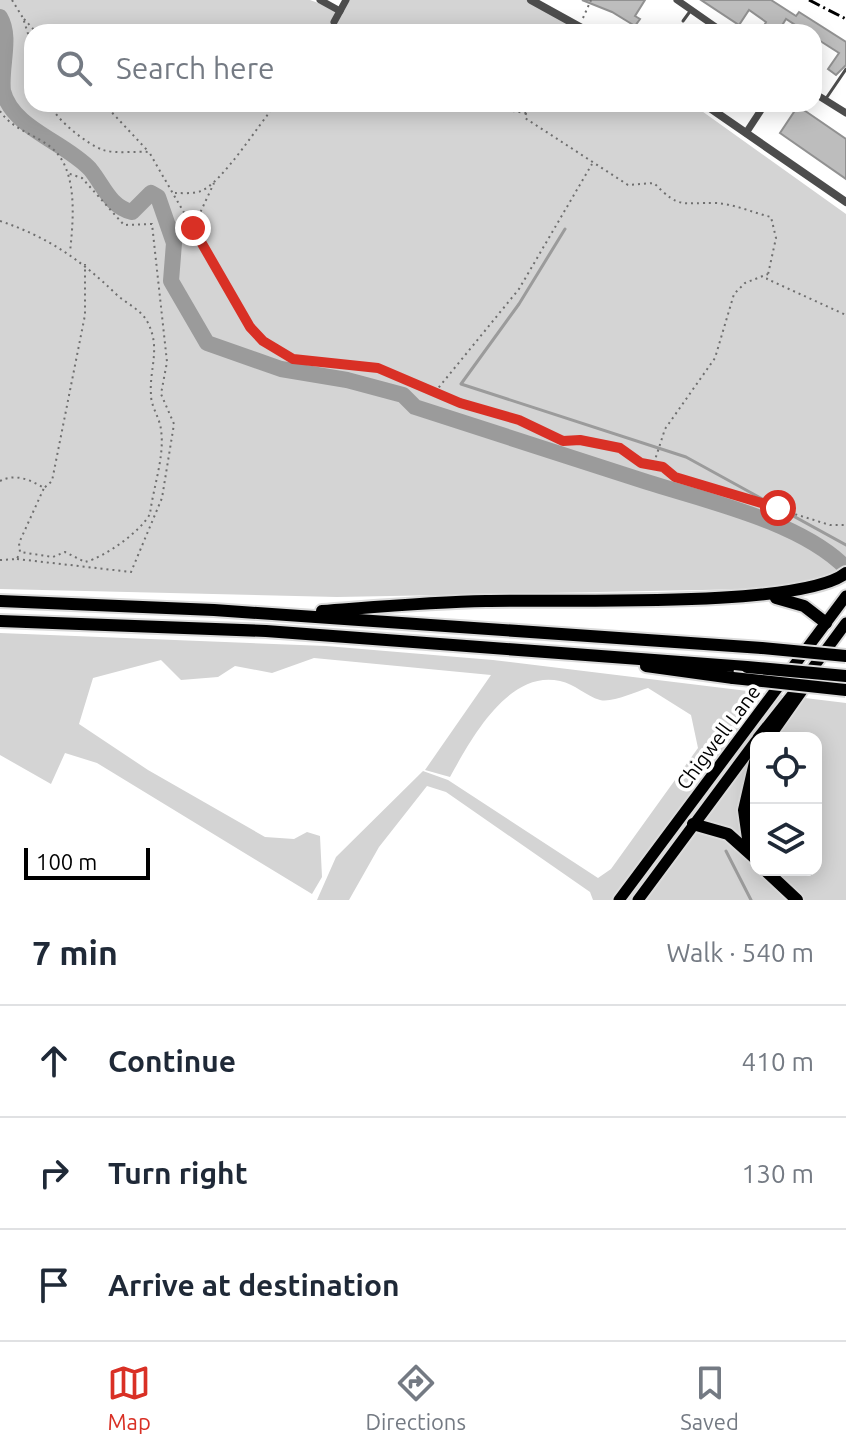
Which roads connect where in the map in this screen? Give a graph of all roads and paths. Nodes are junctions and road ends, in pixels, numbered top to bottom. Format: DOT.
graph roads {
  1 [pos="12,0"];
  2 [pos="320,0"];
  3 [pos="346,0"];
  4 [pos="531,0"];
  5 [pos="591,0"];
  6 [pos="677,0"];
  7 [pos="691,10"];
  8 [pos="340,11"];
  9 [pos="23,18"];
  10 [pos="683,21"];
  11 [pos="334,22"];
  12 [pos="25,24"];
  13 [pos="29,24"];
  14 [pos="574,24"];
  15 [pos="580,24"];
  16 [pos="711,24"];
  17 [pos="846,69"];
  18 [pos="822,98"];
  19 [pos="825,100"];
  20 [pos="0,111"];
  21 [pos="54,112"];
  22 [pos="112,112"];
  23 [pos="270,112"];
  24 [pos="519,112"];
  25 [pos="716,112"];
  26 [pos="760,112"];
  27 [pos="526,113"];
  28 [pos="846,113"];
  29 [pos="746,133"];
  30 [pos="149,152"];
  31 [pos="592,163"];
  32 [pos="67,173"];
  33 [pos="217,179"];
  34 [pos="174,193"];
  35 [pos="846,202"];
  36 [pos="0,221"];
  37 [pos="193,228"];
  38 [pos="70,253"];
  39 [pos="85,264"];
  40 [pos="769,274"];
  41 [pos="846,315"];
  42 [pos="435,393"];
  43 [pos="654,464"];
  44 [pos="0,481"];
  45 [pos="44,488"];
  46 [pos="846,525"];
  47 [pos="20,552"];
  48 [pos="17,559"];
  49 [pos="0,560"];
  50 [pos="844,574"];
  51 [pos="757,596"];
  52 [pos="846,596"];
  53 [pos="0,601"];
  54 [pos="271,614"];
  55 [pos="0,621"];
  56 [pos="826,623"];
  57 [pos="846,623"];
  58 [pos="834,640"];
  59 [pos="598,656"];
  60 [pos="846,656"];
  61 [pos="808,676"];
  62 [pos="846,676"];
  63 [pos="846,690"];
  64 [pos="749,724"];
  65 [pos="756,732"];
  66 [pos="766,732"];
  67 [pos="750,752"];
  68 [pos="750,784"];
  69 [pos="693,824"];
  70 [pos="675,825"];
  71 [pos="750,841"];
  72 [pos="750,853"];
  73 [pos="771,876"];
  74 [pos="619,900"];
  75 [pos="638,900"];
  76 [pos="797,900"];
  1 -- 9 [label="path"];
  2 -- 8 [label="street"];
  3 -- 8 [label="street"];
  4 -- 14 [label="street"];
  5 -- 15 [label="path"];
  6 -- 7 [label="street"];
  7 -- 10 [label="lane"];
  7 -- 16 [label="street"];
  8 -- 11 [label="street"];
  9 -- 12 [label="path"];
  9 -- 13 [label="path"];
  17 -- 19 [label="lane"];
  18 -- 19 [label="street"];
  19 -- 28 [label="street"];
  20 -- 32 [label="path"];
  21 -- 30 [label="path"];
  22 -- 30 [label="path"];
  23 -- 33 [label="path"];
  24 -- 27 [label="path"];
  25 -- 29 [label="street"];
  26 -- 29 [label="street"];
  27 -- 31 [label="path"];
  29 -- 35 [label="street"];
  30 -- 34 [label="path"];
  31 -- 40 [label="path"];
  31 -- 42 [label="path"];
  32 -- 38 [label="path"];
  32 -- 48 [label="path"];
  33 -- 34 [label="path"];
  33 -- 37 [label="path"];
  34 -- 37 [label="path"];
  36 -- 38 [label="path"];
  37 -- 42 [label="path"];
  38 -- 39 [label="path"];
  39 -- 45 [label="path"];
  39 -- 47 [label="path"];
  40 -- 41 [label="path"];
  40 -- 43 [label="path"];
  42 -- 43 [label="path"];
  43 -- 46 [label="path"];
  44 -- 45 [label="path"];
  45 -- 47 [label="path"];
  47 -- 48 [label="path"];
  48 -- 49 [label="path"];
  50 -- 51 [label="highway"];
  51 -- 54 [label="highway"];
  51 -- 56 [label="highway"];
  52 -- 56 [label="main road, Chigwell Lane"];
  53 -- 54 [label="highway"];
  54 -- 60 [label="highway, bridge"];
  55 -- 59 [label="highway"];
  56 -- 58 [label="main road"];
  56 -- 64 [label="main road, Chigwell Lane"];
  57 -- 58 [label="main road"];
  58 -- 61 [label="main road"];
  59 -- 62 [label="highway, bridge"];
  59 -- 63 [label="highway, bridge"];
  61 -- 66 [label="highway"];
  64 -- 65 [label="lane"];
  64 -- 70 [label="main road, Chigwell Lane"];
  67 -- 69 [label="main road, Chigwell Lane"];
  68 -- 71 [label="highway"];
  69 -- 70 [label="main road"];
  69 -- 72 [label="highway"];
  69 -- 75 [label="main road, Chigwell Lane"];
  70 -- 74 [label="main road, Chigwell Lane"];
  73 -- 76 [label="highway"];
}
